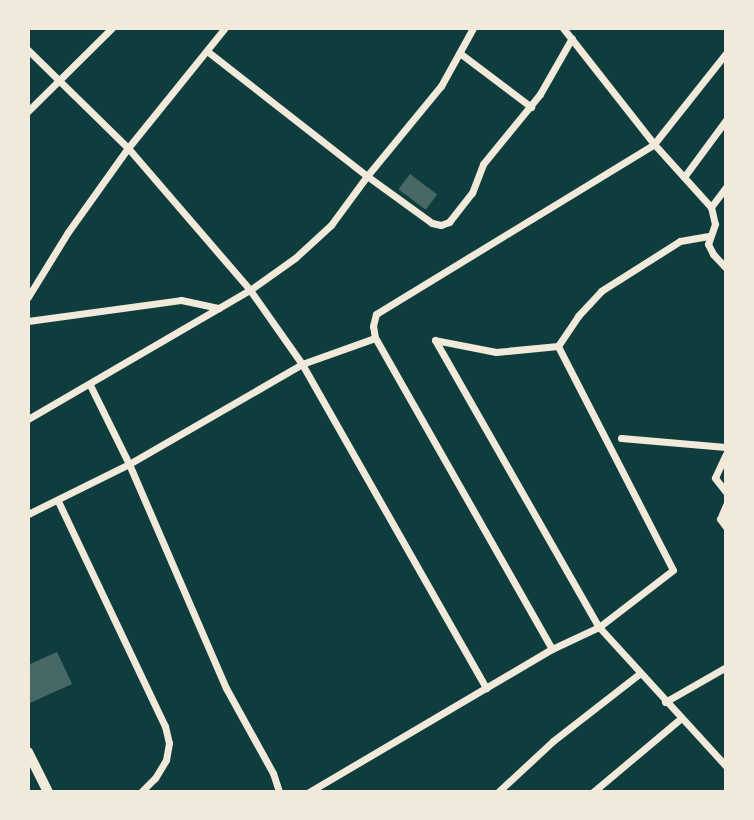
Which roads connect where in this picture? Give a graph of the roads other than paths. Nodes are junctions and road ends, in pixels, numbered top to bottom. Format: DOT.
graph roads {
  1 [pos="112,28"];
  2 [pos="225,28"];
  3 [pos="473,28"];
  4 [pos="563,28"];
  5 [pos="572,38"];
  6 [pos="28,50"];
  7 [pos="207,51"];
  8 [pos="726,53"];
  9 [pos="461,54"];
  10 [pos="60,80"];
  11 [pos="531,107"];
  12 [pos="28,111"];
  13 [pos="726,120"];
  14 [pos="654,144"];
  15 [pos="128,148"];
  16 [pos="366,176"];
  17 [pos="684,177"];
  18 [pos="726,187"];
  19 [pos="711,208"];
  20 [pos="709,236"];
  21 [pos="726,268"];
  22 [pos="250,290"];
  23 [pos="28,298"];
  24 [pos="219,308"];
  25 [pos="28,321"];
  26 [pos="375,338"];
  27 [pos="558,346"];
  28 [pos="302,364"];
  29 [pos="90,385"];
  30 [pos="28,419"];
  31 [pos="621,438"];
  32 [pos="726,447"];
  33 [pos="726,454"];
  34 [pos="129,464"];
  35 [pos="726,492"];
  36 [pos="58,501"];
  37 [pos="726,505"];
  38 [pos="28,514"];
  39 [pos="726,527"];
  40 [pos="599,627"];
  41 [pos="552,649"];
  42 [pos="726,667"];
  43 [pos="639,674"];
  44 [pos="486,688"];
  45 [pos="665,702"];
  46 [pos="680,719"];
  47 [pos="28,752"];
  48 [pos="726,766"];
  49 [pos="48,792"];
  50 [pos="141,792"];
  51 [pos="279,792"];
  52 [pos="309,792"];
  53 [pos="498,792"];
  54 [pos="593,792"];
  1 -- 10 [label="street"];
  2 -- 7 [label="street"];
  3 -- 9 [label="street"];
  4 -- 5 [label="street"];
  5 -- 11 [label="street"];
  5 -- 14 [label="street"];
  6 -- 10 [label="street"];
  7 -- 15 [label="street"];
  7 -- 16 [label="street"];
  8 -- 14 [label="street"];
  9 -- 11 [label="street"];
  9 -- 16 [label="street"];
  10 -- 12 [label="street"];
  10 -- 15 [label="street"];
  11 -- 16 [label="street"];
  13 -- 17 [label="street"];
  14 -- 17 [label="street"];
  14 -- 26 [label="street"];
  15 -- 22 [label="street"];
  15 -- 23 [label="street"];
  16 -- 22 [label="street"];
  17 -- 19 [label="street"];
  18 -- 19 [label="street"];
  19 -- 20 [label="street"];
  20 -- 21 [label="street"];
  20 -- 27 [label="street"];
  22 -- 24 [label="street"];
  22 -- 28 [label="street"];
  24 -- 25 [label="street"];
  24 -- 29 [label="street"];
  26 -- 28 [label="street"];
  26 -- 41 [label="street"];
  27 -- 40 [label="street"];
  27 -- 40 [label="street"];
  28 -- 34 [label="street"];
  28 -- 44 [label="street"];
  29 -- 30 [label="street"];
  29 -- 34 [label="street"];
  31 -- 32 [label="street"];
  33 -- 35 [label="street"];
  34 -- 36 [label="street"];
  34 -- 51 [label="street"];
  36 -- 38 [label="street"];
  36 -- 50 [label="street"];
  37 -- 39 [label="street"];
  40 -- 41 [label="street"];
  40 -- 43 [label="street"];
  41 -- 44 [label="street"];
  42 -- 45 [label="street"];
  43 -- 45 [label="street"];
  43 -- 53 [label="street"];
  44 -- 52 [label="street"];
  45 -- 46 [label="street"];
  46 -- 48 [label="street"];
  46 -- 54 [label="street"];
  47 -- 49 [label="street"];
}
